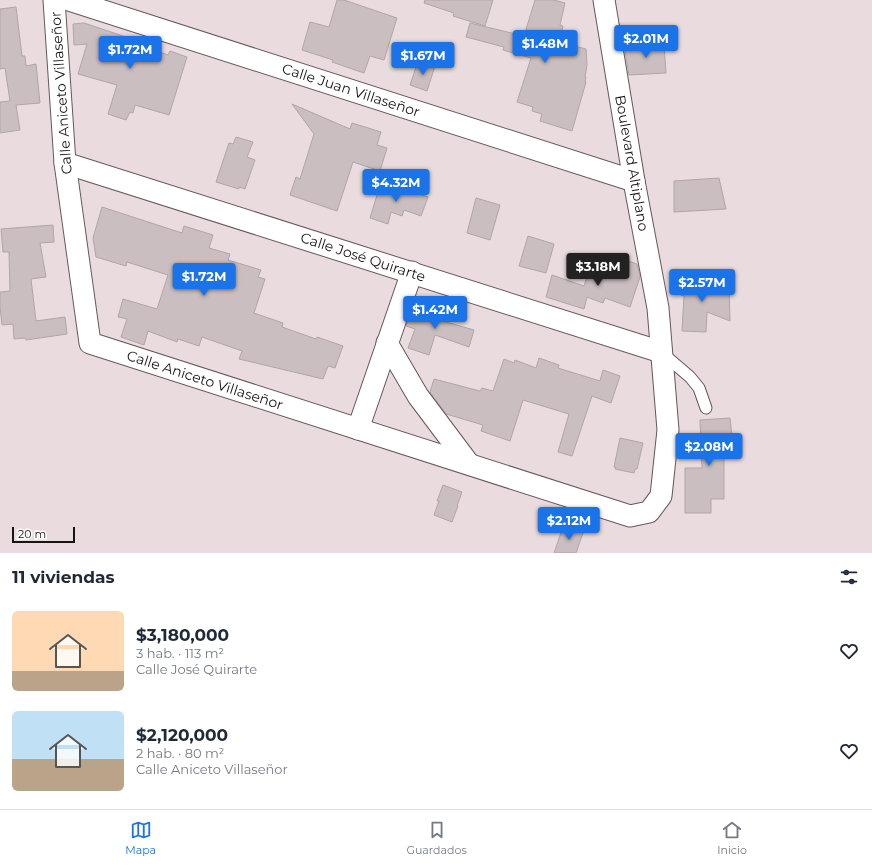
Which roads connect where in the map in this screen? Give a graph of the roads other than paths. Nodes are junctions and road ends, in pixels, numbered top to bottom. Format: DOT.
graph roads {
  1 [pos="54,0"];
  2 [pos="69,0"];
  3 [pos="604,0"];
  4 [pos="65,163"];
  5 [pos="634,181"];
  6 [pos="412,272"];
  7 [pos="387,343"];
  8 [pos="661,352"];
  9 [pos="706,408"];
  10 [pos="358,429"];
  11 [pos="469,464"];
  12 [pos="649,512"];
  1 -- 4 [label="street, Calle Aniceto Villaseñor"];
  2 -- 5 [label="street, Calle Juan Villaseñor"];
  3 -- 5 [label="street, Boulevard Altiplano"];
  4 -- 6 [label="street, Calle José Quirarte"];
  4 -- 10 [label="street, Calle Aniceto Villaseñor"];
  5 -- 8 [label="street, Boulevard Altiplano"];
  6 -- 7 [label="street"];
  6 -- 8 [label="street, Calle José Quirarte"];
  7 -- 10 [label="street"];
  7 -- 11 [label="street"];
  8 -- 9 [label="lane"];
  8 -- 12 [label="street, Boulevard Altiplano"];
  10 -- 11 [label="street, Calle Aniceto Villaseñor"];
  11 -- 12 [label="street, Calle Aniceto Villaseñor"];
}
